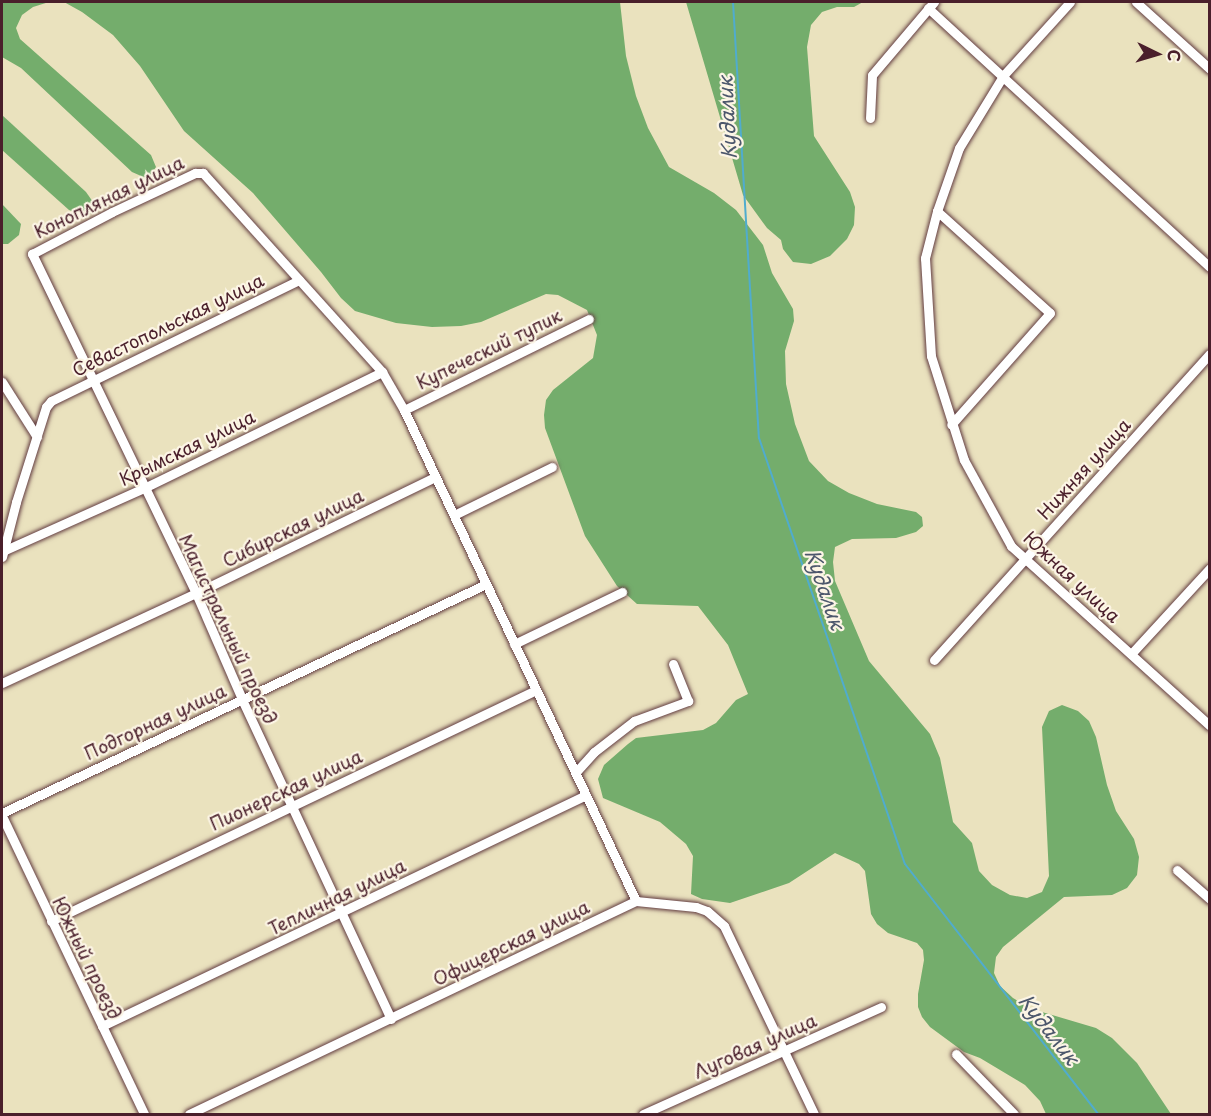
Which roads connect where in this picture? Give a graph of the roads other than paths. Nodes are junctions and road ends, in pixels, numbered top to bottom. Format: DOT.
graph roads {
  1 [pos="1070,2"];
  2 [pos="1136,2"];
  3 [pos="931,5"];
  4 [pos="1209,69"];
  5 [pos="1003,76"];
  6 [pos="870,118"];
  7 [pos="937,211"];
  8 [pos="32,254"];
  9 [pos="1209,267"];
  10 [pos="299,280"];
  11 [pos="589,319"];
  12 [pos="1209,354"];
  13 [pos="382,372"];
  14 [pos="91,380"];
  15 [pos="2,382"];
  16 [pos="404,410"];
  17 [pos="951,425"];
  18 [pos="37,437"];
  19 [pos="552,467"];
  20 [pos="435,477"];
  21 [pos="144,488"];
  22 [pos="454,515"];
  23 [pos="2,554"];
  24 [pos="1026,558"];
  25 [pos="1209,568"];
  26 [pos="486,584"];
  27 [pos="622,592"];
  28 [pos="196,593"];
  29 [pos="514,644"];
  30 [pos="1131,654"];
  31 [pos="934,660"];
  32 [pos="673,664"];
  33 [pos="2,683"];
  34 [pos="536,690"];
  35 [pos="242,699"];
  36 [pos="1209,726"];
  37 [pos="576,772"];
  38 [pos="586,795"];
  39 [pos="292,806"];
  40 [pos="2,815"];
  41 [pos="1177,870"];
  42 [pos="1209,899"];
  43 [pos="636,901"];
  44 [pos="343,913"];
  45 [pos="51,921"];
  46 [pos="881,1007"];
  47 [pos="391,1019"];
  48 [pos="102,1026"];
  49 [pos="784,1051"];
  50 [pos="956,1054"];
  51 [pos="144,1114"];
  52 [pos="189,1114"];
  53 [pos="643,1114"];
  54 [pos="814,1114"];
  55 [pos="1014,1114"];
  1 -- 5 [label="street, Южная улица"];
  2 -- 4 [label="street"];
  3 -- 5 [label="street"];
  3 -- 6 [label="street"];
  5 -- 7 [label="street, Южная улица"];
  5 -- 9 [label="street"];
  7 -- 17 [label="street, Южная улица"];
  7 -- 17 [label="street"];
  8 -- 10 [label="street, Конопляная улица"];
  8 -- 14 [label="street, Магистральный проезд"];
  10 -- 13 [label="street"];
  10 -- 14 [label="street, Севастопольская улица"];
  11 -- 16 [label="street, Купеческий тупик"];
  12 -- 24 [label="street, Нижняя улица"];
  13 -- 16 [label="street"];
  13 -- 21 [label="street, Крымская улица"];
  14 -- 18 [label="street, Севастопольская улица"];
  14 -- 21 [label="street, Магистральный проезд"];
  15 -- 18 [label="street"];
  16 -- 20 [label="street"];
  17 -- 24 [label="street, Южная улица"];
  18 -- 23 [label="street"];
  19 -- 22 [label="street"];
  20 -- 22 [label="street"];
  20 -- 28 [label="street, Сибирская улица"];
  21 -- 23 [label="street, Крымская улица"];
  21 -- 28 [label="street, Магистральный проезд"];
  22 -- 26 [label="street"];
  24 -- 30 [label="street, Южная улица"];
  24 -- 31 [label="street, Нижняя улица"];
  25 -- 30 [label="street"];
  26 -- 29 [label="street"];
  26 -- 35 [label="street, Подгорная улица"];
  27 -- 29 [label="street"];
  28 -- 33 [label="street, Сибирская улица"];
  28 -- 35 [label="street, Магистральный проезд"];
  29 -- 34 [label="street"];
  30 -- 36 [label="street, Южная улица"];
  32 -- 37 [label="street"];
  34 -- 37 [label="street"];
  34 -- 39 [label="street, Пионерская улица"];
  35 -- 39 [label="street, Магистральный проезд"];
  35 -- 40 [label="street, Подгорная улица"];
  37 -- 38 [label="street"];
  38 -- 43 [label="street"];
  38 -- 44 [label="street, Тепличная улица"];
  39 -- 44 [label="street, Магистральный проезд"];
  39 -- 45 [label="street, Пионерская улица"];
  40 -- 45 [label="street, Южный проезд"];
  41 -- 42 [label="street"];
  43 -- 47 [label="street, Офицерская улица"];
  43 -- 49 [label="street"];
  44 -- 47 [label="street, Магистральный проезд"];
  44 -- 48 [label="street, Тепличная улица"];
  45 -- 48 [label="street, Южный проезд"];
  46 -- 49 [label="street, Луговая улица"];
  47 -- 52 [label="street, Офицерская улица"];
  48 -- 51 [label="street, Южный проезд"];
  49 -- 53 [label="street, Луговая улица"];
  49 -- 54 [label="street"];
  50 -- 55 [label="street"];
}
